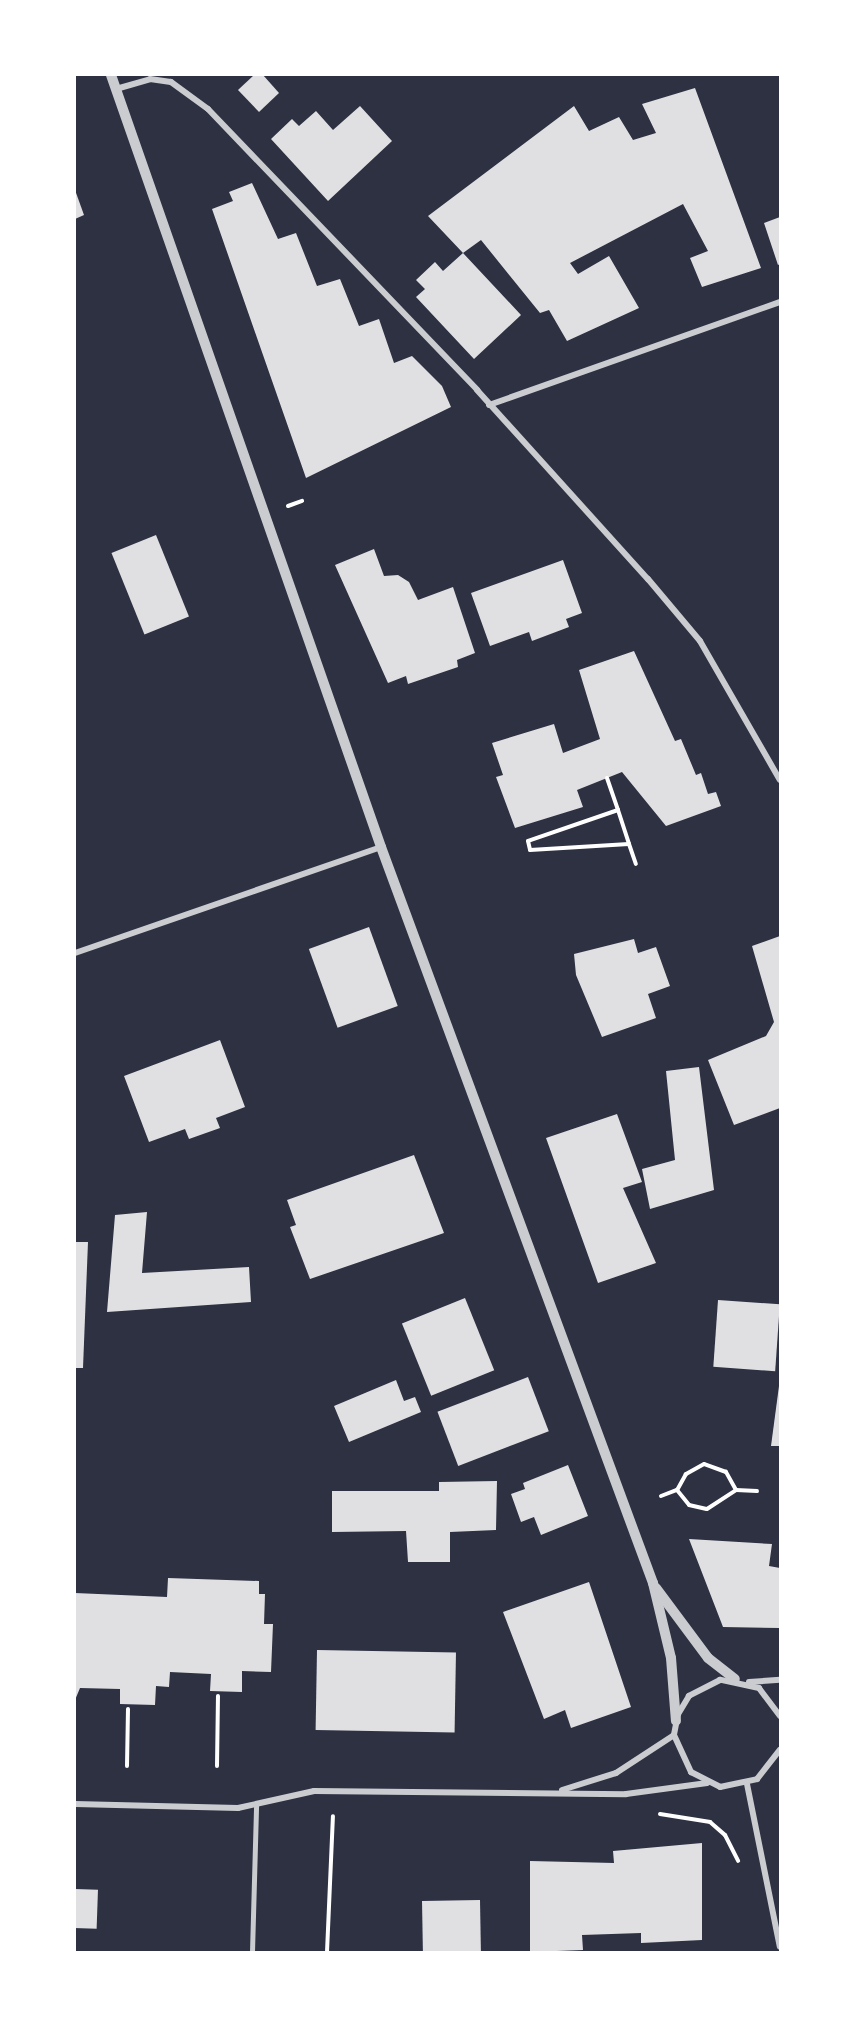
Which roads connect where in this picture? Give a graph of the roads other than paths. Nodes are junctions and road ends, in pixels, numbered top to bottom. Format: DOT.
graph roads {
  1 [pos="111,75"];
  2 [pos="116,89"];
  3 [pos="780,302"];
  4 [pos="489,405"];
  5 [pos="780,780"];
  6 [pos="381,847"];
  7 [pos="75,953"];
  8 [pos="653,1583"];
  9 [pos="735,1679"];
  10 [pos="780,1680"];
  11 [pos="748,1682"];
  12 [pos="780,1716"];
  13 [pos="676,1721"];
  14 [pos="674,1735"];
  15 [pos="780,1750"];
  16 [pos="780,1758"];
  17 [pos="770,1768"];
  18 [pos="707,1783"];
  19 [pos="747,1784"];
  20 [pos="555,1792"];
  21 [pos="75,1804"];
  22 [pos="256,1806"];
  23 [pos="780,1947"];
  24 [pos="252,1952"];
  1 -- 2 [label="street"];
  2 -- 4 [label="street"];
  2 -- 6 [label="street"];
  3 -- 4 [label="street"];
  4 -- 5 [label="street"];
  6 -- 7 [label="street"];
  6 -- 8 [label="street"];
  8 -- 9 [label="street"];
  8 -- 13 [label="street"];
  9 -- 11 [label="street"];
  9 -- 13 [label="street"];
  10 -- 11 [label="street"];
  11 -- 12 [label="street"];
  13 -- 14 [label="street"];
  14 -- 18 [label="street"];
  14 -- 20 [label="street"];
  15 -- 17 [label="street"];
  16 -- 17 [label="street"];
  17 -- 19 [label="street"];
  18 -- 19 [label="street"];
  18 -- 20 [label="street"];
  19 -- 23 [label="street"];
  20 -- 22 [label="street"];
  21 -- 22 [label="street"];
  22 -- 24 [label="lane"];
}
